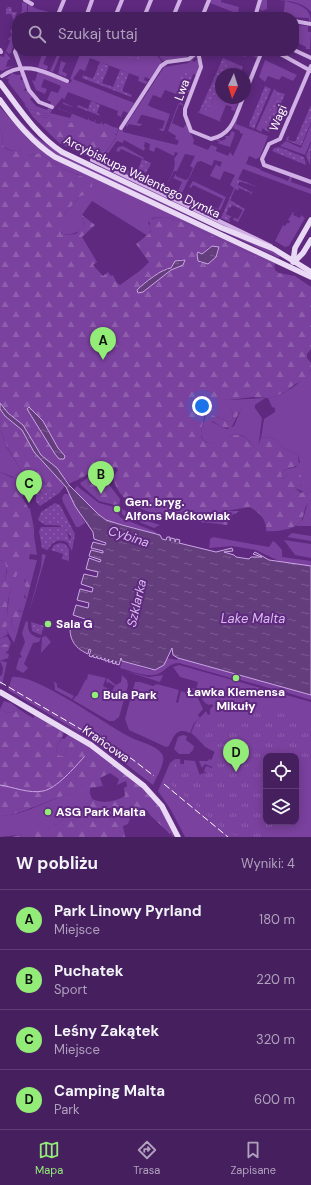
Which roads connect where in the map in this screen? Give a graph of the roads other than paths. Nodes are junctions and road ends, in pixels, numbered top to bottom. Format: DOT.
graph roads {
  1 [pos="25,0"];
  2 [pos="64,0"];
  3 [pos="92,0"];
  4 [pos="122,0"];
  5 [pos="151,0"];
  6 [pos="180,0"];
  7 [pos="209,0"];
  8 [pos="260,0"];
  9 [pos="32,4"];
  10 [pos="59,12"];
  11 [pos="88,12"];
  12 [pos="117,12"];
  13 [pos="146,12"];
  14 [pos="175,12"];
  15 [pos="204,12"];
  16 [pos="256,12"];
  17 [pos="299,22"];
  18 [pos="311,24"];
  19 [pos="299,52"];
  20 [pos="17,56"];
  21 [pos="191,56"];
  22 [pos="199,56"];
  23 [pos="260,56"];
  24 [pos="285,56"];
  25 [pos="311,58"];
  26 [pos="21,67"];
  27 [pos="310,69"];
  28 [pos="1,75"];
  29 [pos="251,78"];
  30 [pos="67,81"];
  31 [pos="1,84"];
  32 [pos="0,100"];
  33 [pos="240,104"];
  34 [pos="52,107"];
  35 [pos="121,128"];
  36 [pos="92,160"];
  37 [pos="100,165"];
  38 [pos="94,168"];
  39 [pos="311,182"];
  40 [pos="311,220"];
  41 [pos="311,240"];
  42 [pos="295,248"];
  43 [pos="274,249"];
  44 [pos="303,253"];
  45 [pos="285,254"];
  46 [pos="294,261"];
  47 [pos="282,264"];
  48 [pos="296,270"];
  49 [pos="310,271"];
  50 [pos="311,277"];
  51 [pos="0,692"];
  52 [pos="178,837"];
  1 -- 9 [label="street"];
  2 -- 10 [label="street"];
  3 -- 11 [label="street"];
  4 -- 12 [label="street"];
  5 -- 13 [label="street"];
  6 -- 14 [label="street"];
  7 -- 15 [label="street"];
  8 -- 16 [label="street"];
  17 -- 18 [label="street"];
  19 -- 25 [label="street"];
  20 -- 26 [label="street"];
  21 -- 35 [label="street"];
  22 -- 33 [label="street, Lwa"];
  23 -- 29 [label="street"];
  24 -- 27 [label="street"];
  26 -- 28 [label="street"];
  26 -- 30 [label="street"];
  26 -- 34 [label="street"];
  27 -- 39 [label="street, Wagi"];
  28 -- 31 [label="street"];
  31 -- 38 [label="street, Arcybiskupa Walentego Dymka"];
  32 -- 47 [label="street, Arcybiskupa Walentego Dymka"];
  36 -- 37 [label="street"];
  37 -- 38 [label="street"];
  37 -- 43 [label="street"];
  38 -- 43 [label="street, Arcybiskupa Walentego Dymka"];
  40 -- 42 [label="street"];
  41 -- 44 [label="street"];
  42 -- 45 [label="street"];
  42 -- 46 [label="street"];
  43 -- 45 [label="street, Arcybiskupa Walentego Dymka"];
  44 -- 46 [label="street"];
  44 -- 49 [label="street"];
  45 -- 46 [label="street, Arcybiskupa Walentego Dymka"];
  46 -- 47 [label="street"];
  46 -- 48 [label="street"];
  46 -- 49 [label="street, Arcybiskupa Walentego Dymka"];
  47 -- 48 [label="street, Arcybiskupa Walentego Dymka"];
  48 -- 50 [label="street, Arcybiskupa Walentego Dymka"];
  51 -- 52 [label="street, Krańcowa"];
}
